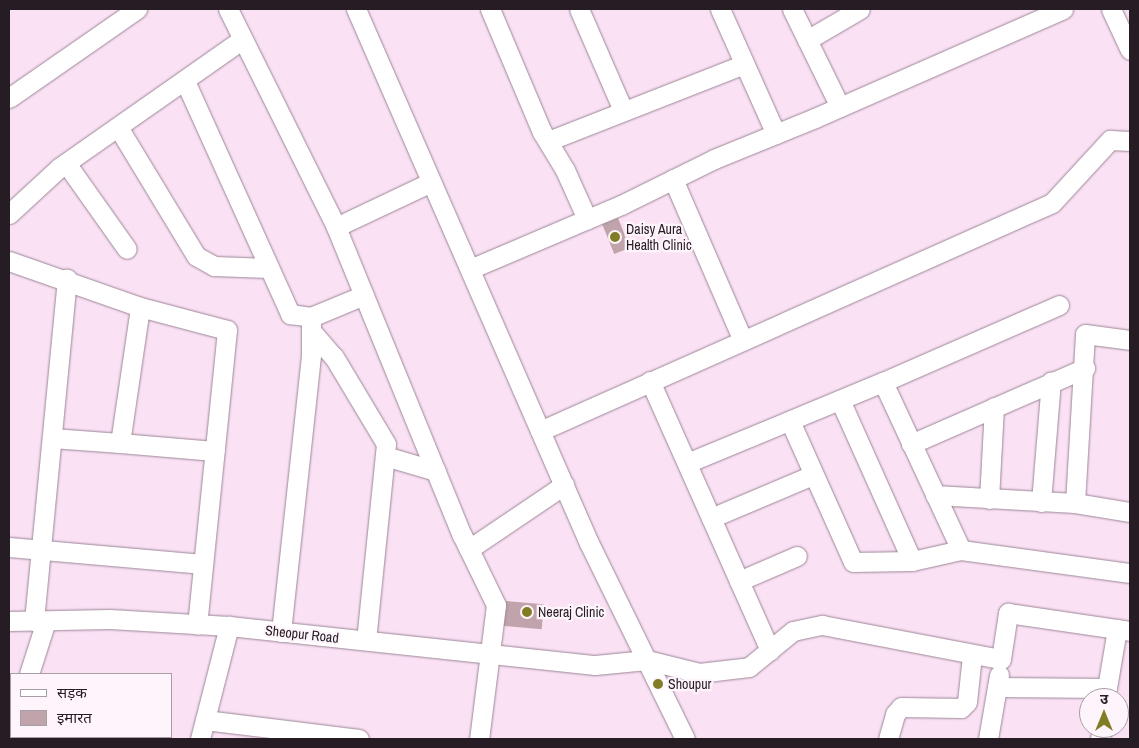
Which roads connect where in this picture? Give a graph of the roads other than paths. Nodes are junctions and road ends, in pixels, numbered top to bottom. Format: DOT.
graph roads {
  1 [pos="137,9"];
  2 [pos="228,9"];
  3 [pos="356,9"];
  4 [pos="490,9"];
  5 [pos="579,9"];
  6 [pos="720,9"];
  7 [pos="792,9"];
  8 [pos="860,9"];
  9 [pos="1063,9"];
  10 [pos="1110,9"];
  11 [pos="1027,16"];
  12 [pos="243,39"];
  13 [pos="808,40"];
  14 [pos="1130,50"];
  15 [pos="744,64"];
  16 [pos="185,81"];
  17 [pos="9,96"];
  18 [pos="840,107"];
  19 [pos="623,110"];
  20 [pos="118,127"];
  21 [pos="776,134"];
  22 [pos="1130,140"];
  23 [pos="548,141"];
  24 [pos="66,163"];
  25 [pos="674,179"];
  26 [pos="431,182"];
  27 [pos="9,214"];
  28 [pos="587,219"];
  29 [pos="336,227"];
  30 [pos="127,250"];
  31 [pos="9,261"];
  32 [pos="268,268"];
  33 [pos="470,270"];
  34 [pos="67,279"];
  35 [pos="364,295"];
  36 [pos="1060,305"];
  37 [pos="140,307"];
  38 [pos="312,324"];
  39 [pos="743,340"];
  40 [pos="1130,340"];
  41 [pos="1084,368"];
  42 [pos="1052,381"];
  43 [pos="650,382"];
  44 [pos="883,382"];
  45 [pos="840,400"];
  46 [pos="994,407"];
  47 [pos="790,421"];
  48 [pos="540,431"];
  49 [pos="52,438"];
  50 [pos="120,443"];
  51 [pos="911,444"];
  52 [pos="215,451"];
  53 [pos="385,456"];
  54 [pos="687,463"];
  55 [pos="436,471"];
  56 [pos="813,475"];
  57 [pos="564,484"];
  58 [pos="935,495"];
  59 [pos="988,499"];
  60 [pos="1041,502"];
  61 [pos="1075,503"];
  62 [pos="1130,512"];
  63 [pos="711,518"];
  64 [pos="9,547"];
  65 [pos="41,548"];
  66 [pos="469,549"];
  67 [pos="961,550"];
  68 [pos="797,556"];
  69 [pos="912,561"];
  70 [pos="204,564"];
  71 [pos="1130,573"];
  72 [pos="739,581"];
  73 [pos="9,621"];
  74 [pos="40,621"];
  75 [pos="197,624"];
  76 [pos="228,626"];
  77 [pos="1124,630"];
  78 [pos="281,632"];
  79 [pos="366,640"];
  80 [pos="770,650"];
  81 [pos="490,654"];
  82 [pos="972,655"];
  83 [pos="1001,659"];
  84 [pos="647,660"];
  85 [pos="29,673"];
  86 [pos="997,687"];
  87 [pos="1108,688"];
  88 [pos="1079,691"];
  89 [pos="205,720"];
  90 [pos="200,739"];
  91 [pos="353,739"];
  92 [pos="479,739"];
  93 [pos="687,739"];
  94 [pos="888,739"];
  95 [pos="988,739"];
  1 -- 17 [label="street"];
  2 -- 12 [label="street"];
  3 -- 26 [label="street"];
  4 -- 23 [label="street"];
  5 -- 19 [label="street"];
  6 -- 15 [label="street"];
  7 -- 13 [label="street"];
  8 -- 13 [label="street"];
  9 -- 11 [label="street"];
  10 -- 14 [label="street"];
  11 -- 18 [label="street"];
  12 -- 16 [label="street"];
  12 -- 29 [label="street"];
  13 -- 18 [label="street"];
  15 -- 19 [label="street"];
  15 -- 21 [label="street"];
  16 -- 20 [label="street"];
  16 -- 32 [label="street"];
  18 -- 21 [label="street"];
  19 -- 23 [label="street"];
  20 -- 24 [label="street"];
  20 -- 32 [label="street"];
  21 -- 25 [label="street"];
  22 -- 39 [label="street"];
  23 -- 28 [label="street"];
  24 -- 27 [label="street"];
  24 -- 30 [label="street"];
  25 -- 28 [label="street"];
  25 -- 39 [label="street"];
  26 -- 29 [label="street"];
  26 -- 33 [label="street"];
  28 -- 33 [label="street"];
  29 -- 35 [label="street"];
  31 -- 34 [label="street"];
  32 -- 38 [label="street"];
  33 -- 48 [label="street"];
  34 -- 37 [label="street"];
  34 -- 49 [label="street"];
  35 -- 38 [label="street"];
  35 -- 55 [label="street"];
  36 -- 44 [label="street"];
  37 -- 50 [label="street"];
  37 -- 52 [label="street"];
  38 -- 53 [label="street"];
  38 -- 78 [label="street"];
  39 -- 43 [label="street"];
  40 -- 41 [label="street"];
  41 -- 42 [label="street"];
  41 -- 61 [label="street"];
  42 -- 46 [label="street"];
  42 -- 60 [label="street"];
  43 -- 48 [label="street"];
  43 -- 54 [label="street"];
  44 -- 45 [label="street"];
  44 -- 51 [label="street"];
  45 -- 47 [label="street"];
  45 -- 69 [label="street"];
  46 -- 51 [label="street"];
  46 -- 59 [label="street"];
  47 -- 54 [label="street"];
  47 -- 56 [label="street"];
  48 -- 57 [label="street"];
  49 -- 50 [label="street"];
  49 -- 65 [label="street"];
  50 -- 52 [label="street"];
  51 -- 58 [label="street"];
  52 -- 70 [label="street"];
  53 -- 55 [label="street"];
  53 -- 79 [label="street"];
  54 -- 63 [label="street"];
  55 -- 66 [label="street"];
  56 -- 63 [label="street"];
  56 -- 69 [label="street"];
  57 -- 66 [label="street"];
  57 -- 84 [label="street"];
  58 -- 59 [label="street"];
  58 -- 67 [label="street"];
  59 -- 60 [label="street"];
  60 -- 61 [label="street"];
  61 -- 62 [label="street"];
  63 -- 72 [label="street"];
  64 -- 65 [label="street"];
  65 -- 70 [label="street"];
  65 -- 74 [label="street"];
  66 -- 81 [label="street"];
  67 -- 69 [label="street"];
  67 -- 71 [label="street"];
  68 -- 72 [label="street"];
  70 -- 75 [label="street"];
  72 -- 80 [label="street"];
  73 -- 74 [label="street, Sheopur Road"];
  74 -- 75 [label="street, Sheopur Road"];
  74 -- 85 [label="street"];
  75 -- 76 [label="street, Sheopur Road"];
  76 -- 78 [label="street, Sheopur Road"];
  76 -- 89 [label="street"];
  77 -- 83 [label="street"];
  77 -- 87 [label="street"];
  78 -- 79 [label="street, Sheopur Road"];
  79 -- 81 [label="street, Sheopur Road"];
  80 -- 82 [label="street, Sheopur Road"];
  80 -- 84 [label="street, Sheopur Road"];
  81 -- 84 [label="street, Sheopur Road"];
  81 -- 92 [label="street"];
  82 -- 83 [label="street, Sheopur Road"];
  82 -- 94 [label="street"];
  83 -- 86 [label="street"];
  84 -- 93 [label="street"];
  86 -- 88 [label="street"];
  86 -- 95 [label="street"];
  89 -- 90 [label="street"];
  89 -- 91 [label="street"];
}
